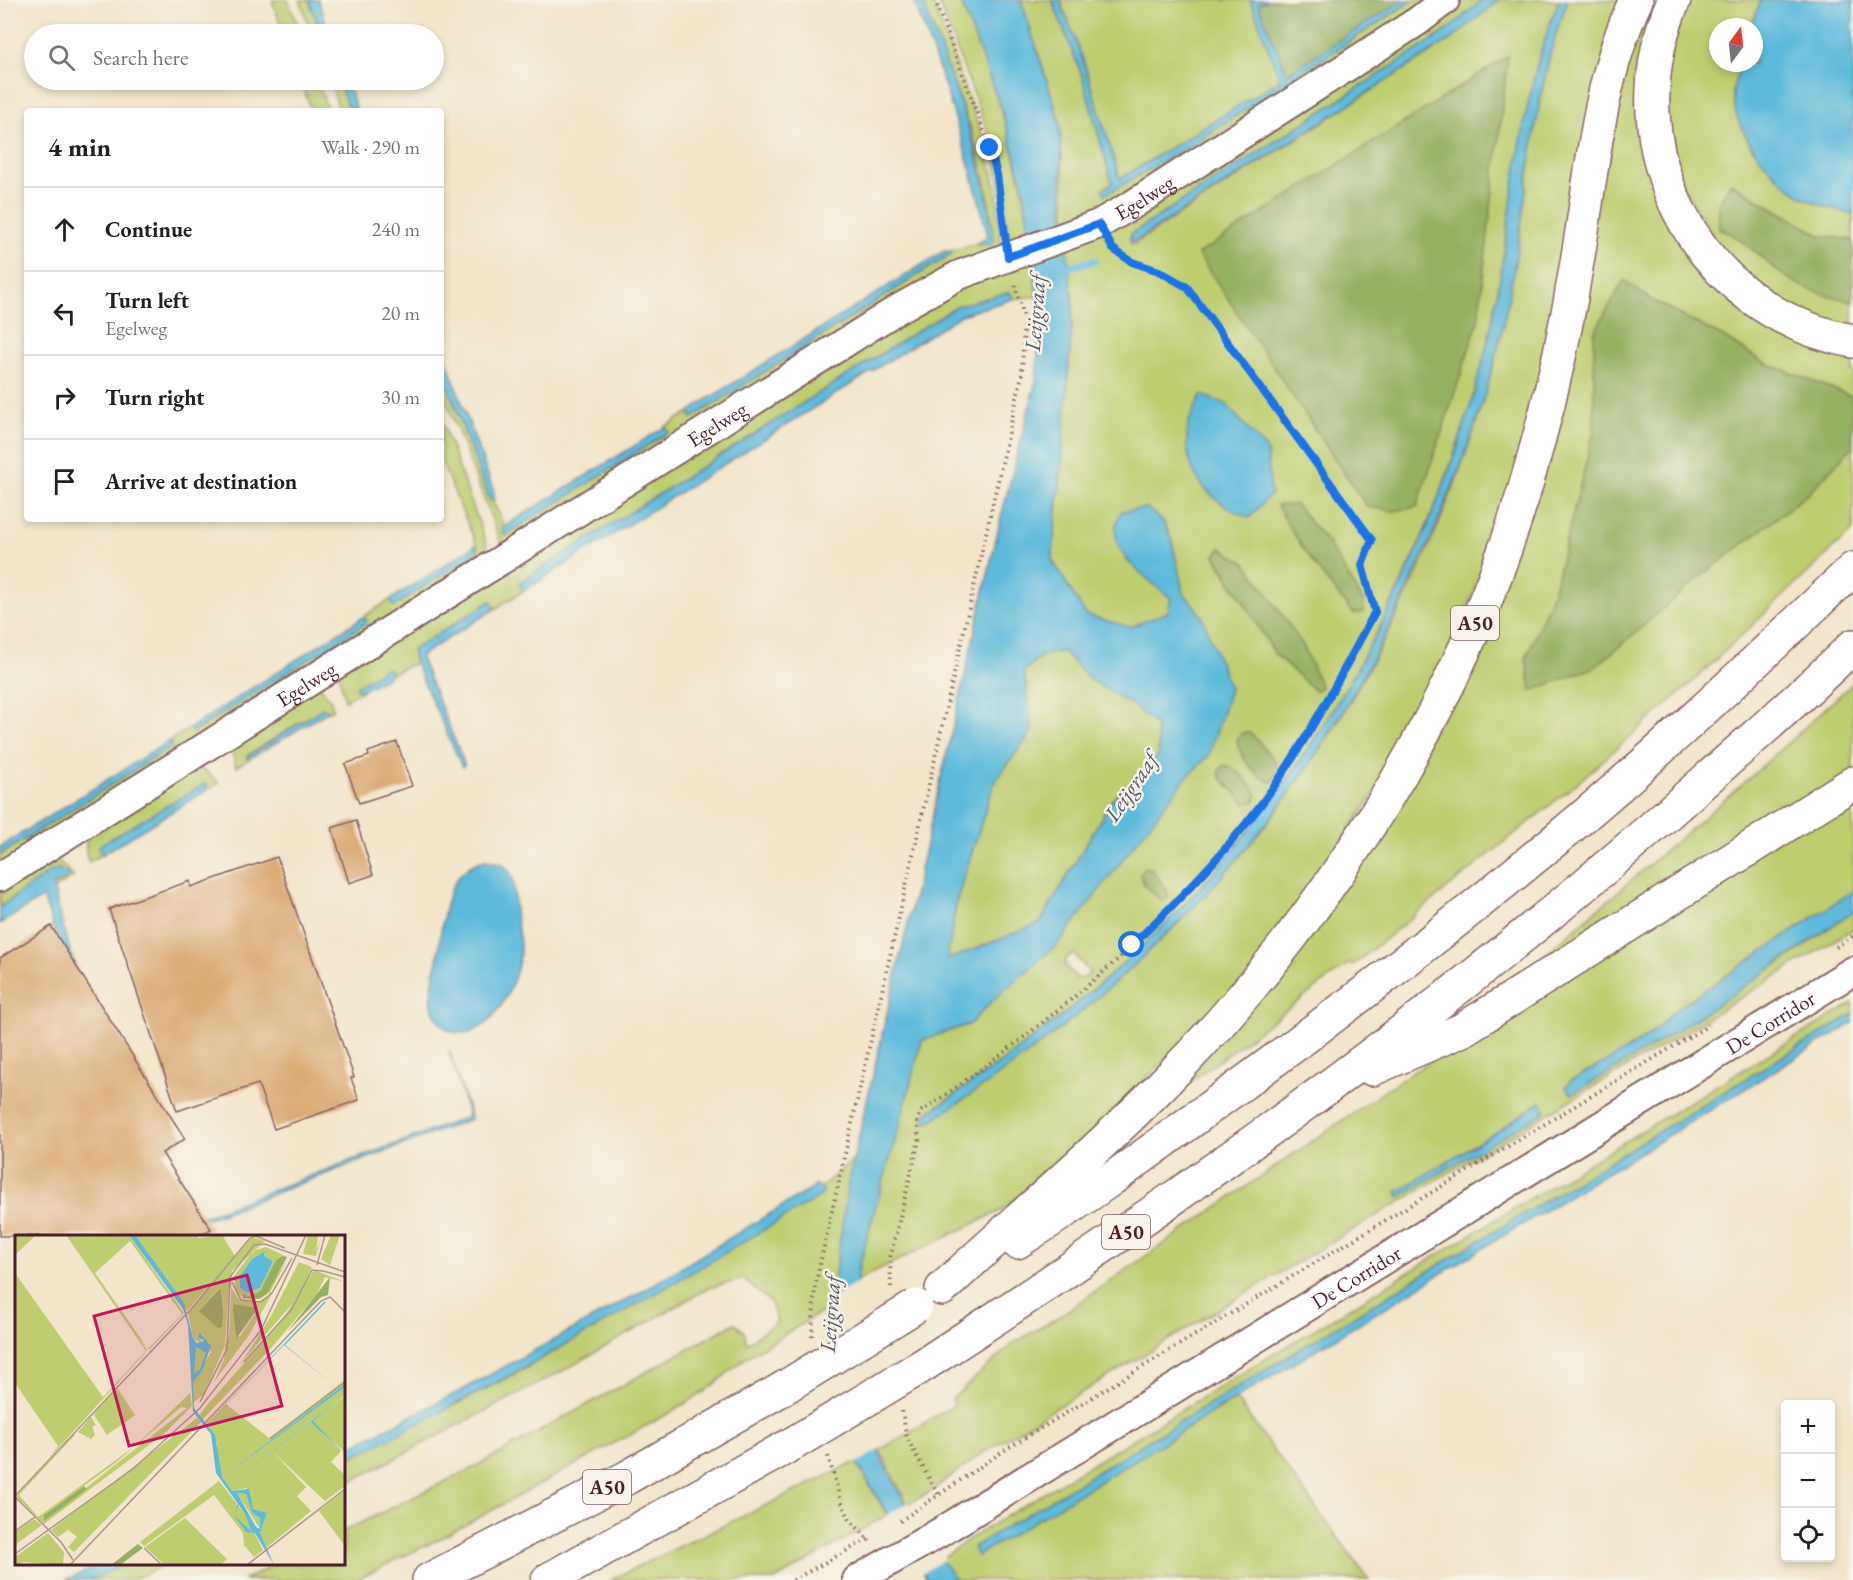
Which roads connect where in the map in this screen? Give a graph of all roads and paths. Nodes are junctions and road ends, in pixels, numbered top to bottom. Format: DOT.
graph roads {
  1 [pos="935,0"];
  2 [pos="1446,0"];
  3 [pos="1636,0"];
  4 [pos="1674,0"];
  5 [pos="1089,227"];
  6 [pos="1018,253"];
  7 [pos="1853,341"];
  8 [pos="1853,569"];
  9 [pos="1853,646"];
  10 [pos="1853,783"];
  11 [pos="0,877"];
  12 [pos="1853,936"];
  13 [pos="1829,951"];
  14 [pos="1853,971"];
  15 [pos="1710,1024"];
  16 [pos="1324,1090"];
  17 [pos="916,1296"];
  18 [pos="812,1342"];
  19 [pos="902,1406"];
  20 [pos="826,1446"];
  21 [pos="939,1496"];
  22 [pos="923,1507"];
  23 [pos="876,1535"];
  24 [pos="868,1539"];
  25 [pos="891,1560"];
  26 [pos="429,1580"];
  27 [pos="548,1580"];
  28 [pos="793,1580"];
  29 [pos="857,1580"];
  1 -- 6 [label="path"];
  2 -- 5 [label="street, Egelweg"];
  3 -- 17 [label="highway, A50"];
  4 -- 7 [label="highway"];
  5 -- 6 [label="street, Egelweg"];
  5 -- 17 [label="path"];
  6 -- 11 [label="street, Egelweg"];
  6 -- 18 [label="path"];
  8 -- 17 [label="highway, A50"];
  9 -- 16 [label="highway, A50"];
  10 -- 16 [label="highway, A50"];
  12 -- 13 [label="path"];
  14 -- 25 [label="street, De Corridor"];
  15 -- 21 [label="path, De Corridor"];
  16 -- 27 [label="highway, A50, bridge"];
  17 -- 26 [label="highway, A50, bridge"];
  19 -- 21 [label="path"];
  20 -- 24 [label="path"];
  21 -- 22 [label="path, De Corridor"];
  23 -- 24 [label="path"];
  24 -- 25 [label="path"];
  24 -- 28 [label="path"];
  25 -- 29 [label="street, De Corridor"];
}
